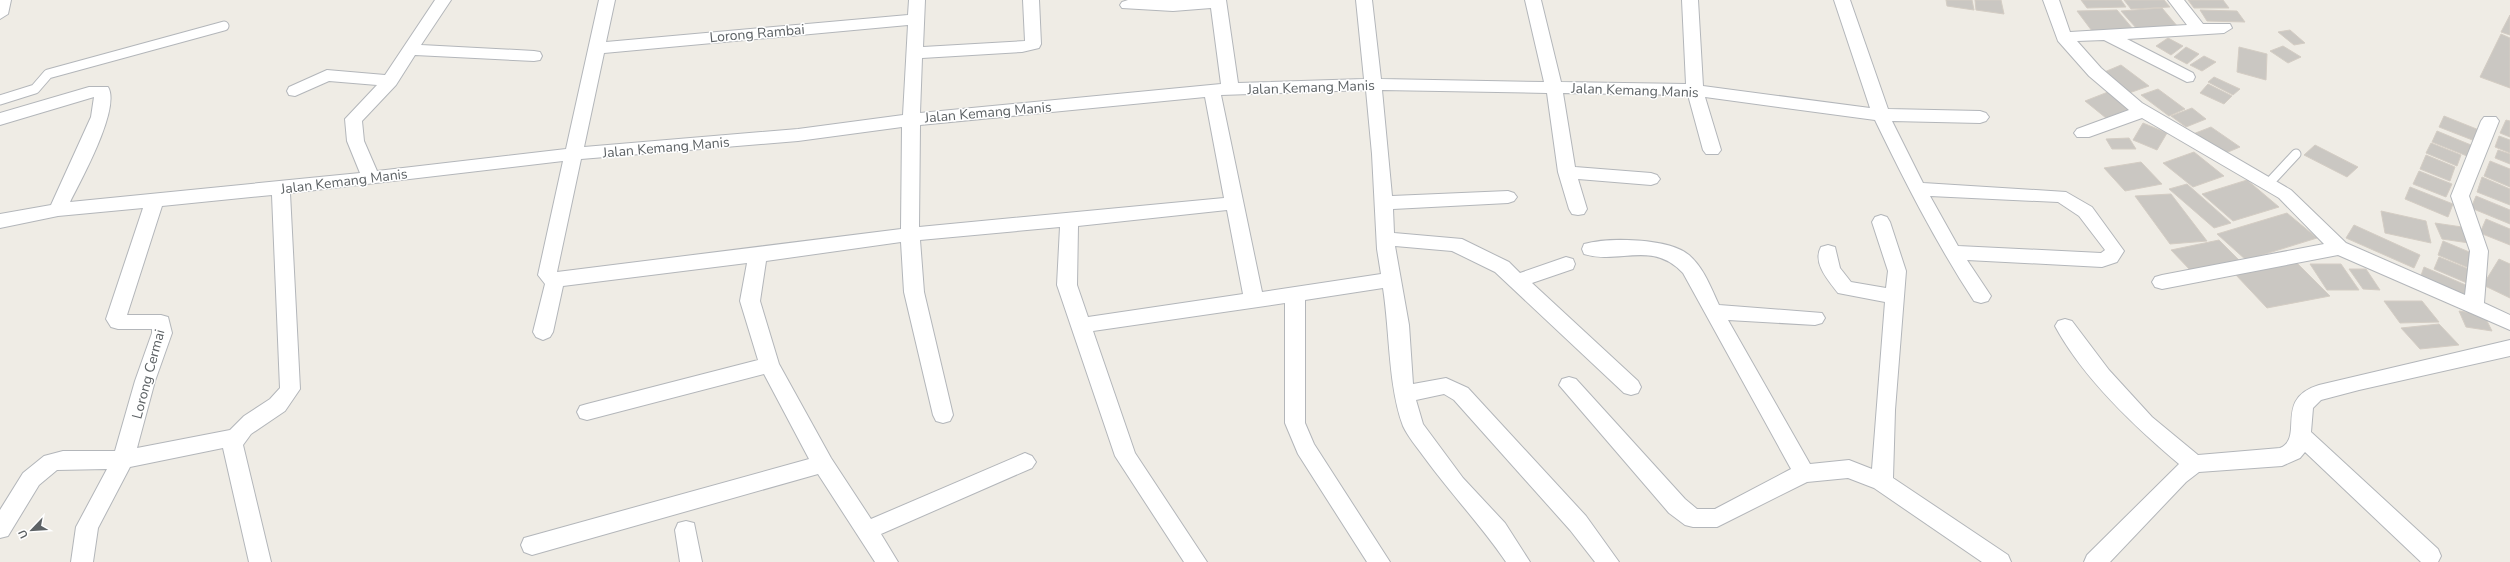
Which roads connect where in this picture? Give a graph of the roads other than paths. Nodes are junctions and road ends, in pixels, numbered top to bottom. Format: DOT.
graph roads {
  1 [pos="3,0"];
  2 [pos="442,0"];
  3 [pos="608,0"];
  4 [pos="917,0"];
  5 [pos="1031,0"];
  6 [pos="1364,0"];
  7 [pos="1533,0"];
  8 [pos="1690,0"];
  9 [pos="1842,0"];
  10 [pos="2051,0"];
  11 [pos="2176,0"];
  12 [pos="1219,2"];
  13 [pos="1128,5"];
  14 [pos="0,14"];
  15 [pos="917,19"];
  16 [pos="224,26"];
  17 [pos="2224,28"];
  18 [pos="2199,30"];
  19 [pos="2107,35"];
  20 [pos="2064,37"];
  21 [pos="597,48"];
  22 [pos="411,50"];
  23 [pos="913,53"];
  24 [pos="534,56"];
  25 [pos="2187,77"];
  26 [pos="390,81"];
  27 [pos="1372,84"];
  28 [pos="1554,87"];
  29 [pos="1230,89"];
  30 [pos="1695,90"];
  31 [pos="295,91"];
  32 [pos="1212,91"];
  33 [pos="0,100"];
  34 [pos="2143,112"];
  35 [pos="1881,115"];
  36 [pos="1980,117"];
  37 [pos="0,118"];
  38 [pos="911,120"];
  39 [pos="2490,121"];
  40 [pos="2083,133"];
  41 [pos="1712,150"];
  42 [pos="572,154"];
  43 [pos="2296,154"];
  44 [pos="1567,172"];
  45 [pos="371,177"];
  46 [pos="1651,179"];
  47 [pos="2269,183"];
  48 [pos="281,188"];
  49 [pos="1917,189"];
  50 [pos="1508,197"];
  51 [pos="155,200"];
  52 [pos="1235,203"];
  53 [pos="1382,203"];
  54 [pos="1578,209"];
  55 [pos="58,210"];
  56 [pos="1069,220"];
  57 [pos="0,221"];
  58 [pos="1881,222"];
  59 [pos="910,234"];
  60 [pos="1386,239"];
  61 [pos="2339,248"];
  62 [pos="1591,249"];
  63 [pos="1828,252"];
  64 [pos="1952,252"];
  65 [pos="758,255"];
  66 [pos="1566,264"];
  67 [pos="1391,280"];
  68 [pos="555,281"];
  69 [pos="1518,281"];
  70 [pos="2162,282"];
  71 [pos="1295,294"];
  72 [pos="1894,296"];
  73 [pos="1981,296"];
  74 [pos="1254,300"];
  75 [pos="2474,307"];
  76 [pos="1713,312"];
  77 [pos="1815,318"];
  78 [pos="2510,323"];
  79 [pos="1081,325"];
  80 [pos="2065,326"];
  81 [pos="543,332"];
  82 [pos="2510,348"];
  83 [pos="769,365"];
  84 [pos="1569,385"];
  85 [pos="1631,388"];
  86 [pos="1404,394"];
  87 [pos="587,412"];
  88 [pos="943,415"];
  89 [pos="2300,435"];
  90 [pos="236,437"];
  91 [pos="123,460"];
  92 [pos="1025,462"];
  93 [pos="823,464"];
  94 [pos="2194,464"];
  95 [pos="1804,473"];
  96 [pos="1882,482"];
  97 [pos="0,529"];
  98 [pos="686,530"];
  99 [pos="868,530"];
  100 [pos="532,545"];
  101 [pos="2430,556"];
  102 [pos="82,562"];
  103 [pos="260,562"];
  104 [pos="691,562"];
  105 [pos="887,562"];
  106 [pos="1196,562"];
  107 [pos="1379,562"];
  108 [pos="1519,562"];
  109 [pos="1608,562"];
  110 [pos="2000,562"];
  111 [pos="2095,562"];
  1 -- 14 [label="street"];
  2 -- 22 [label="street"];
  3 -- 21 [label="street"];
  4 -- 15 [label="street"];
  5 -- 23 [label="street"];
  6 -- 27 [label="street"];
  7 -- 28 [label="street"];
  8 -- 30 [label="street"];
  9 -- 35 [label="street"];
  10 -- 20 [label="street"];
  11 -- 18 [label="street"];
  12 -- 13 [label="street"];
  12 -- 29 [label="street"];
  15 -- 21 [label="street, Lorong Rambai"];
  15 -- 23 [label="street"];
  16 -- 33 [label="lane"];
  17 -- 18 [label="street"];
  18 -- 19 [label="street"];
  19 -- 20 [label="street"];
  19 -- 25 [label="street"];
  20 -- 34 [label="street"];
  21 -- 42 [label="street"];
  22 -- 24 [label="street"];
  22 -- 26 [label="street"];
  23 -- 38 [label="street"];
  26 -- 31 [label="street"];
  26 -- 45 [label="street"];
  27 -- 28 [label="street, Jalan Kemang Manis"];
  27 -- 29 [label="street, Jalan Kemang Manis"];
  27 -- 53 [label="street"];
  28 -- 30 [label="street, Jalan Kemang Manis"];
  28 -- 44 [label="street"];
  29 -- 32 [label="street, Jalan Kemang Manis"];
  30 -- 35 [label="street, Jalan Kemang Manis"];
  30 -- 41 [label="street"];
  32 -- 38 [label="street, Jalan Kemang Manis"];
  32 -- 52 [label="street"];
  34 -- 40 [label="street"];
  34 -- 47 [label="street"];
  35 -- 36 [label="street, Jalan Kemang Manis"];
  35 -- 49 [label="street"];
  37 -- 55 [label="street"];
  38 -- 42 [label="street, Jalan Kemang Manis"];
  38 -- 59 [label="street"];
  39 -- 75 [label="street"];
  42 -- 45 [label="street, Jalan Kemang Manis"];
  42 -- 68 [label="street"];
  43 -- 47 [label="lane"];
  44 -- 46 [label="street"];
  44 -- 54 [label="street"];
  45 -- 48 [label="street, Jalan Kemang Manis"];
  47 -- 61 [label="street"];
  48 -- 51 [label="street, Jalan Kemang Manis"];
  48 -- 90 [label="street"];
  49 -- 64 [label="street"];
  49 -- 64 [label="street"];
  50 -- 53 [label="street"];
  51 -- 55 [label="street, Jalan Kemang Manis"];
  51 -- 91 [label="street, Lorong Cermai"];
  52 -- 56 [label="street"];
  52 -- 74 [label="street"];
  53 -- 60 [label="street"];
  55 -- 57 [label="street, Jalan Kemang Manis"];
  56 -- 59 [label="street"];
  56 -- 79 [label="street"];
  58 -- 72 [label="street"];
  59 -- 65 [label="street"];
  59 -- 88 [label="street"];
  60 -- 67 [label="street"];
  60 -- 69 [label="street"];
  61 -- 70 [label="street"];
  61 -- 75 [label="street"];
  62 -- 76 [label="street"];
  63 -- 72 [label="street"];
  64 -- 73 [label="street"];
  65 -- 68 [label="street"];
  65 -- 83 [label="street"];
  66 -- 69 [label="street"];
  67 -- 71 [label="street"];
  67 -- 86 [label="street"];
  68 -- 81 [label="street"];
  69 -- 85 [label="street"];
  71 -- 74 [label="street"];
  71 -- 107 [label="street"];
  72 -- 96 [label="street"];
  74 -- 79 [label="street"];
  75 -- 78 [label="street"];
  76 -- 77 [label="street"];
  76 -- 95 [label="street"];
  79 -- 106 [label="street"];
  80 -- 94 [label="street"];
  82 -- 89 [label="street"];
  83 -- 87 [label="street"];
  83 -- 93 [label="street"];
  84 -- 95 [label="street"];
  86 -- 108 [label="street"];
  86 -- 109 [label="street"];
  89 -- 94 [label="street"];
  89 -- 101 [label="street"];
  90 -- 91 [label="street"];
  90 -- 103 [label="street"];
  91 -- 97 [label="street"];
  91 -- 102 [label="street, Lorong Cermai"];
  92 -- 99 [label="street"];
  93 -- 99 [label="street"];
  93 -- 100 [label="street"];
  94 -- 111 [label="street"];
  95 -- 96 [label="street"];
  96 -- 110 [label="street"];
  98 -- 104 [label="street"];
  99 -- 105 [label="street"];
}
